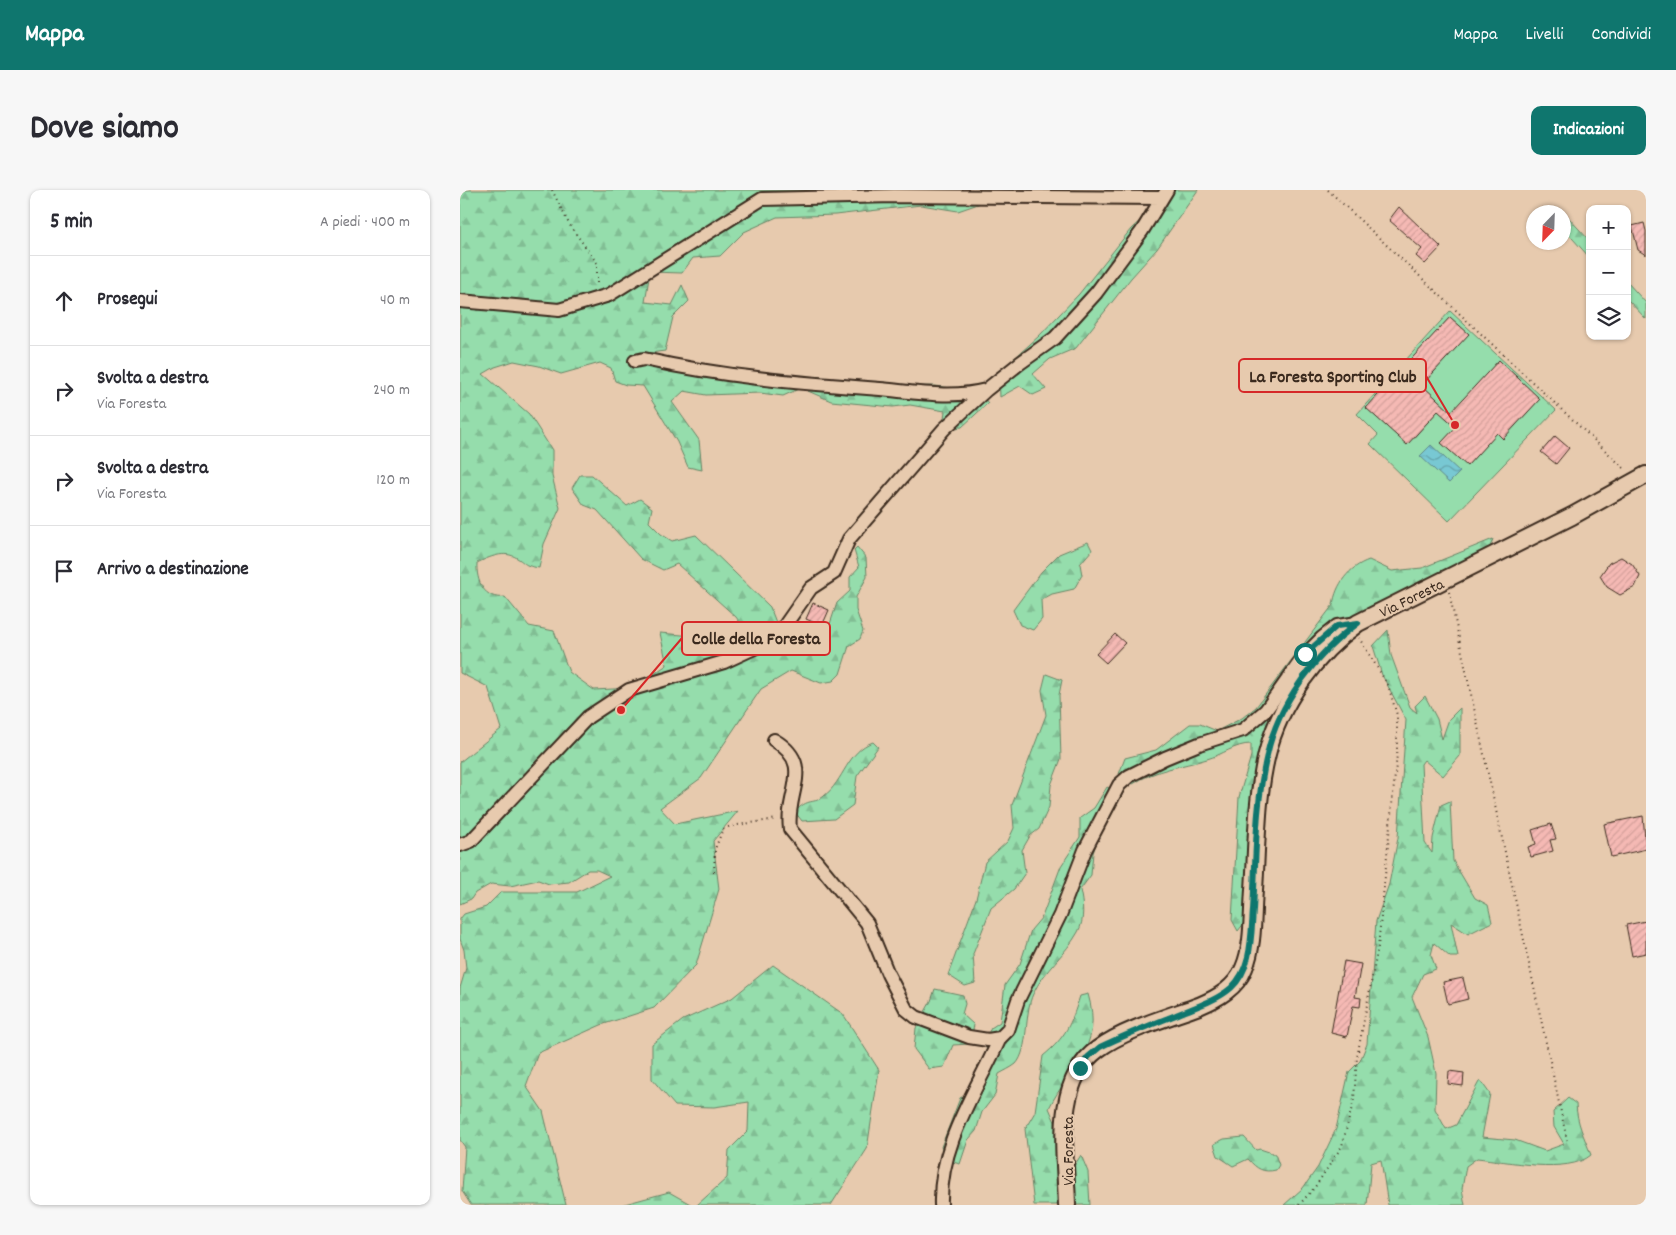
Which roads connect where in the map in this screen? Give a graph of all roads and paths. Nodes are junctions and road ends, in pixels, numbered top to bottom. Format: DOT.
graph roads {
  1 [pos="552,190"];
  2 [pos="1328,190"];
  3 [pos="1164,194"];
  4 [pos="597,298"];
  5 [pos="460,301"];
  6 [pos="636,361"];
  7 [pos="986,390"];
  8 [pos="1641,478"];
  9 [pos="1448,579"];
  10 [pos="1358,623"];
  11 [pos="774,740"];
  12 [pos="789,823"];
  13 [pos="460,845"];
  14 [pos="714,872"];
  15 [pos="1000,1038"];
  16 [pos="1567,1140"];
  17 [pos="941,1205"];
  18 [pos="1067,1205"];
  19 [pos="1299,1205"];
  1 -- 4 [label="path"];
  2 -- 8 [label="path"];
  3 -- 4 [label="street"];
  3 -- 7 [label="street"];
  4 -- 5 [label="street"];
  6 -- 7 [label="street"];
  7 -- 13 [label="street"];
  8 -- 9 [label="main road, Via Foresta"];
  9 -- 10 [label="main road, Via Foresta"];
  9 -- 16 [label="path"];
  10 -- 15 [label="street"];
  10 -- 18 [label="main road, Via Foresta"];
  10 -- 19 [label="path"];
  11 -- 12 [label="street"];
  12 -- 14 [label="path"];
  12 -- 15 [label="street"];
  15 -- 17 [label="street"];
}
